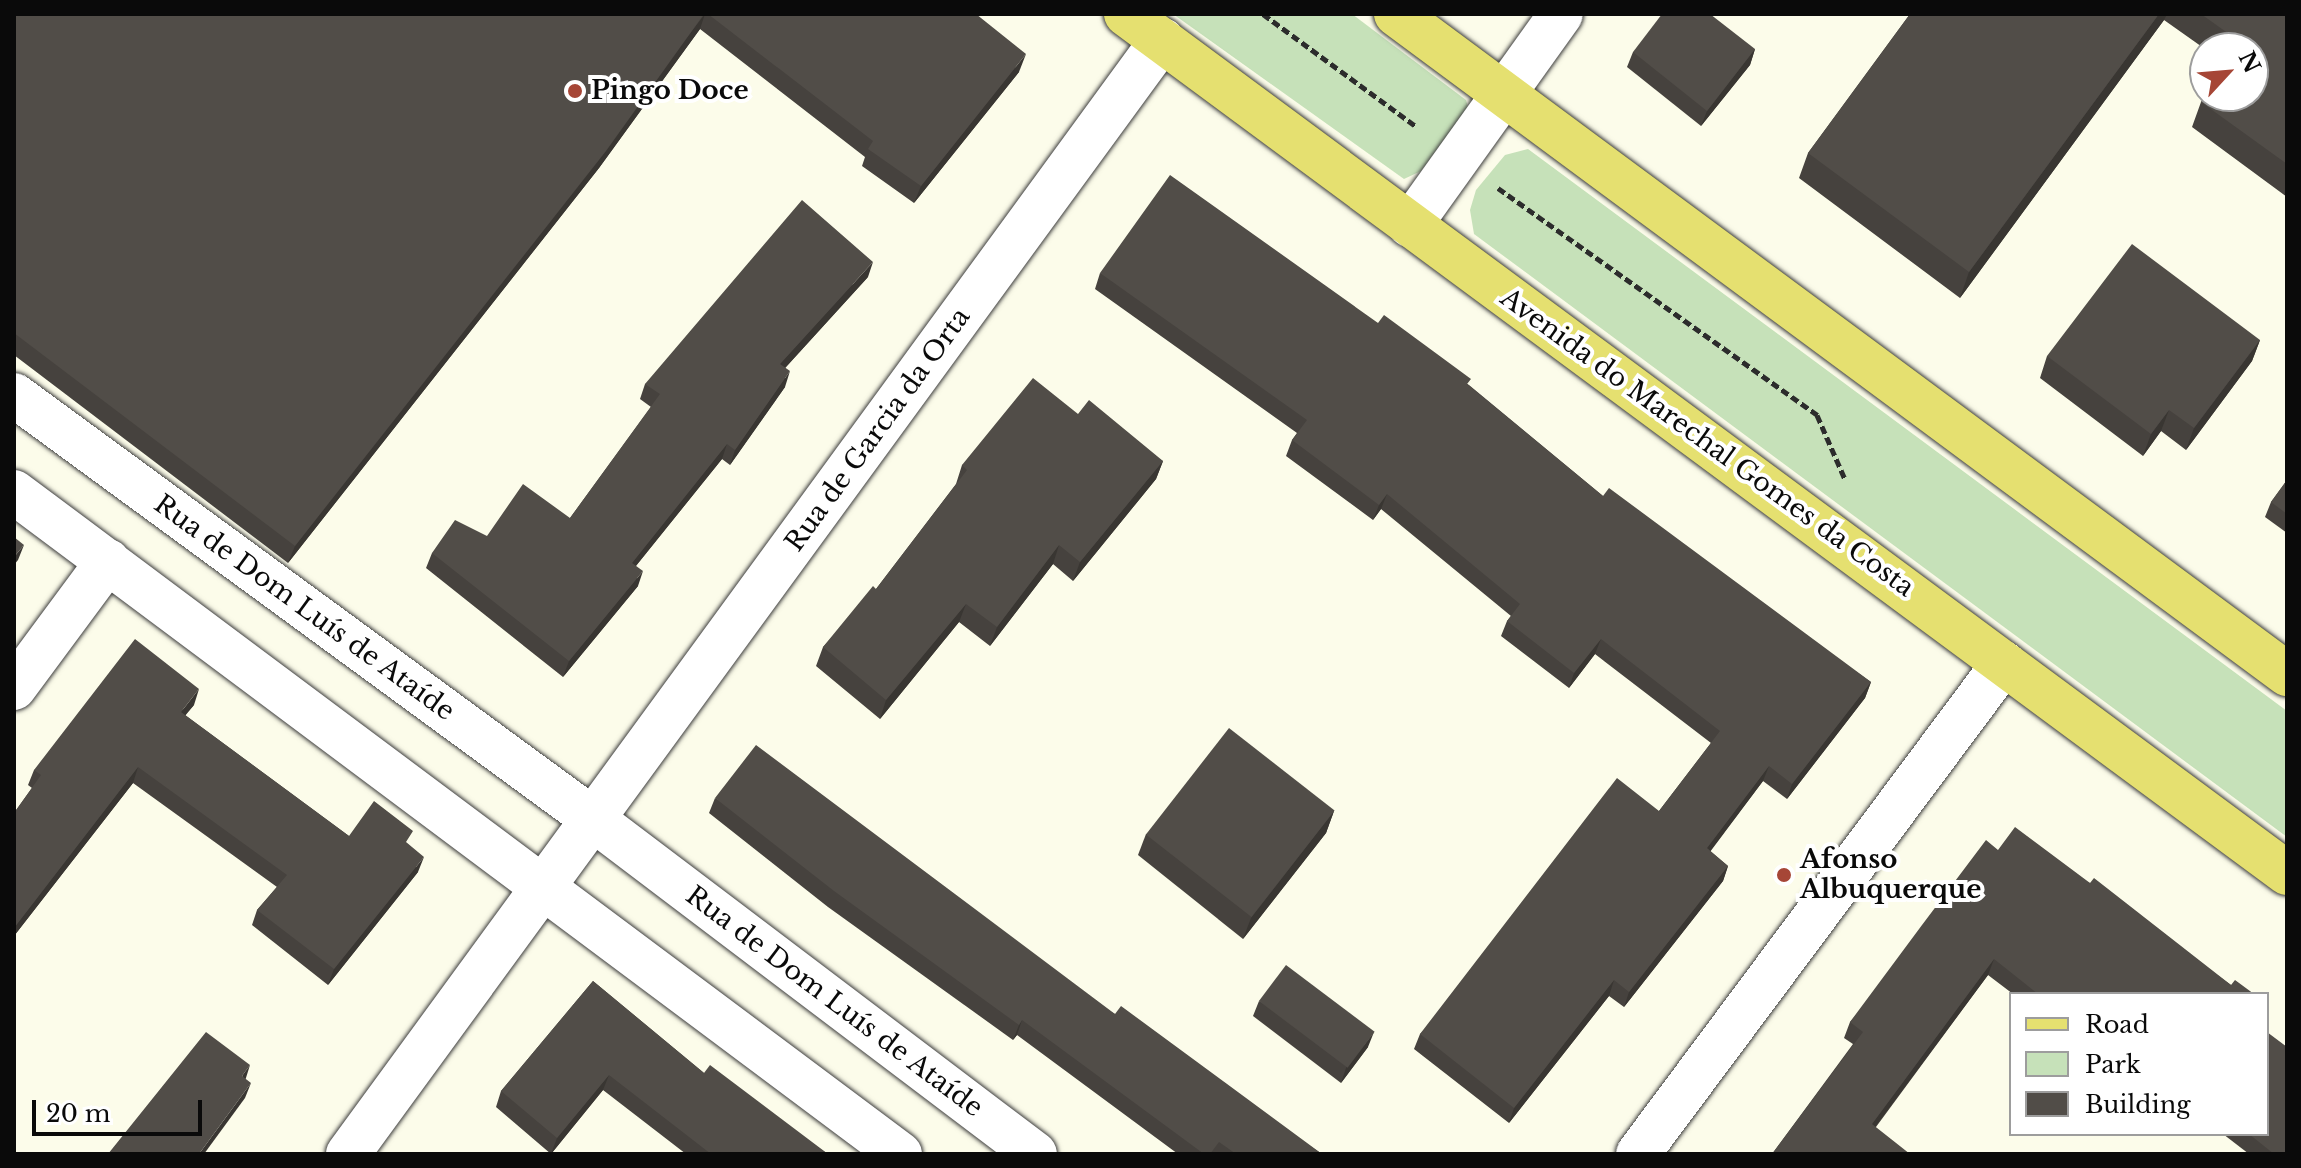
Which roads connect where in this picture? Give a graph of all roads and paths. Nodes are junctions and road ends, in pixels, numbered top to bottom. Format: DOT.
graph roads {
  1 [pos="1126,14"];
  2 [pos="1263,14"];
  3 [pos="1396,14"];
  4 [pos="1561,14"];
  5 [pos="1162,40"];
  6 [pos="1502,96"];
  7 [pos="1424,132"];
  8 [pos="1495,185"];
  9 [pos="1410,225"];
  10 [pos="14,395"];
  11 [pos="1857,489"];
  12 [pos="14,492"];
  13 [pos="108,561"];
  14 [pos="2004,663"];
  15 [pos="2287,674"];
  16 [pos="14,688"];
  17 [pos="594,820"];
  18 [pos="2287,873"];
  19 [pos="544,886"];
  20 [pos="348,1154"];
  21 [pos="900,1154"];
  22 [pos="1035,1154"];
  23 [pos="1638,1154"];
  1 -- 5 [label="main road, Avenida do Marechal Gomes da Costa"];
  2 -- 7 [label="path"];
  3 -- 6 [label="main road"];
  4 -- 6 [label="street"];
  5 -- 9 [label="main road, Avenida do Marechal Gomes da Costa"];
  5 -- 17 [label="street, Rua de Garcia da Orta"];
  6 -- 9 [label="street"];
  6 -- 15 [label="main road"];
  8 -- 11 [label="path"];
  9 -- 14 [label="main road, Avenida do Marechal Gomes da Costa"];
  10 -- 17 [label="street, Rua de Dom Luís de Ataíde"];
  12 -- 13 [label="street"];
  13 -- 16 [label="street"];
  13 -- 19 [label="street"];
  14 -- 18 [label="main road, Avenida do Marechal Gomes da Costa"];
  14 -- 23 [label="street"];
  17 -- 19 [label="street"];
  17 -- 22 [label="street, Rua de Dom Luís de Ataíde"];
  19 -- 20 [label="street"];
  19 -- 21 [label="street"];
}
